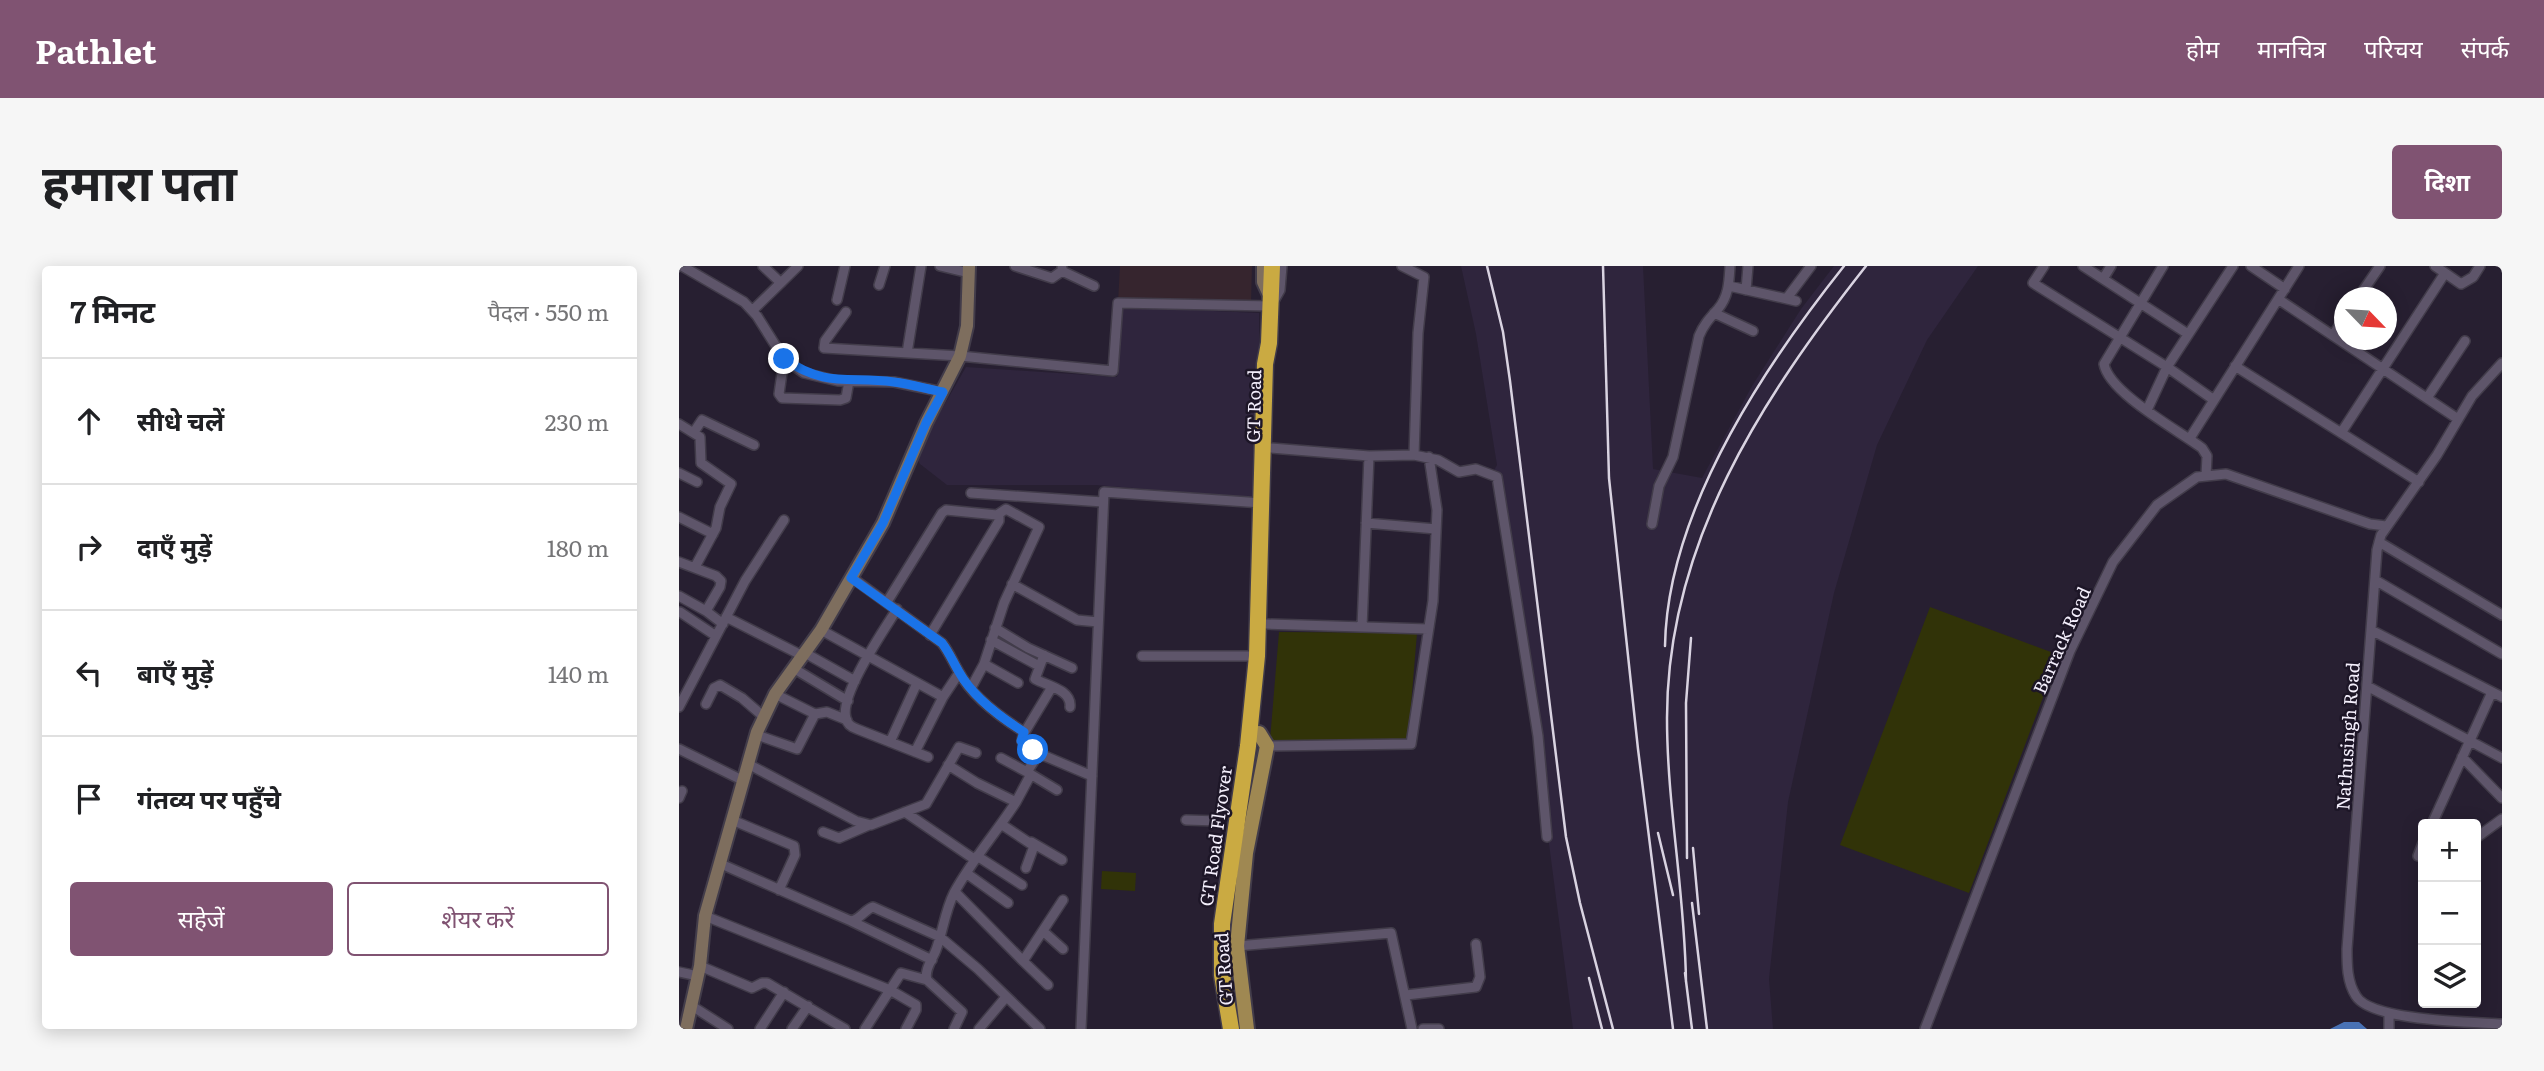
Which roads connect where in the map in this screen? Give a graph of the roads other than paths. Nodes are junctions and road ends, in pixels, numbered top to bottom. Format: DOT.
graph roads {
  1 [pos="682,266"];
  2 [pos="763,266"];
  3 [pos="798,266"];
  4 [pos="845,266"];
  5 [pos="885,266"];
  6 [pos="921,266"];
  7 [pos="940,266"];
  8 [pos="1015,266"];
  9 [pos="1402,266"];
  10 [pos="1730,266"];
  11 [pos="1748,266"];
  12 [pos="1811,266"];
  13 [pos="2044,266"];
  14 [pos="2083,266"];
  15 [pos="2111,266"];
  16 [pos="2163,266"];
  17 [pos="2251,266"];
  18 [pos="2299,266"];
  19 [pos="2380,266"];
  20 [pos="2435,266"];
  21 [pos="2480,266"];
  22 [pos="2230,267"];
  23 [pos="1272,268"];
  24 [pos="1062,269"];
  25 [pos="969,270"];
  26 [pos="2445,273"];
  27 [pos="2103,279"];
  28 [pos="781,283"];
  29 [pos="879,285"];
  30 [pos="1094,286"];
  31 [pos="1729,286"];
  32 [pos="2366,287"];
  33 [pos="2285,289"];
  34 [pos="1746,290"];
  35 [pos="2278,299"];
  36 [pos="837,300"];
  37 [pos="2140,302"];
  38 [pos="1271,303"];
  39 [pos="753,310"];
  40 [pos="846,312"];
  41 [pos="1714,313"];
  42 [pos="1753,331"];
  43 [pos="2188,334"];
  44 [pos="2333,335"];
  45 [pos="2121,338"];
  46 [pos="2465,341"];
  47 [pos="1269,343"];
  48 [pos="907,353"];
  49 [pos="960,356"];
  50 [pos="784,359"];
  51 [pos="2502,363"];
  52 [pos="2235,366"];
  53 [pos="2167,367"];
  54 [pos="2382,368"];
  55 [pos="849,381"];
  56 [pos="943,392"];
  57 [pos="2427,398"];
  58 [pos="2214,400"];
  59 [pos="2147,410"];
  60 [pos="2458,419"];
  61 [pos="679,424"];
  62 [pos="694,432"];
  63 [pos="2341,433"];
  64 [pos="2190,438"];
  65 [pos="754,445"];
  66 [pos="1271,447"];
  67 [pos="1414,455"];
  68 [pos="1369,456"];
  69 [pos="1429,457"];
  70 [pos="679,473"];
  71 [pos="2206,476"];
  72 [pos="697,482"];
  73 [pos="2419,482"];
  74 [pos="971,493"];
  75 [pos="1103,502"];
  76 [pos="1262,503"];
  77 [pos="997,514"];
  78 [pos="679,517"];
  79 [pos="784,520"];
  80 [pos="1366,523"];
  81 [pos="1652,524"];
  82 [pos="2386,526"];
  83 [pos="1436,529"];
  84 [pos="713,534"];
  85 [pos="2379,542"];
  86 [pos="679,562"];
  87 [pos="695,567"];
  88 [pos="851,578"];
  89 [pos="2375,580"];
  90 [pos="1012,584"];
  91 [pos="683,598"];
  92 [pos="887,602"];
  93 [pos="897,609"];
  94 [pos="706,611"];
  95 [pos="679,613"];
  96 [pos="2502,615"];
  97 [pos="724,621"];
  98 [pos="1098,622"];
  99 [pos="1266,624"];
  100 [pos="1362,627"];
  101 [pos="995,628"];
  102 [pos="1428,629"];
  103 [pos="821,630"];
  104 [pos="2371,630"];
  105 [pos="930,635"];
  106 [pos="716,636"];
  107 [pos="991,640"];
  108 [pos="804,654"];
  109 [pos="2502,654"];
  110 [pos="867,655"];
  111 [pos="1044,655"];
  112 [pos="1142,656"];
  113 [pos="1261,656"];
  114 [pos="984,663"];
  115 [pos="1039,666"];
  116 [pos="793,668"];
  117 [pos="1072,668"];
  118 [pos="959,673"];
  119 [pos="855,681"];
  120 [pos="917,683"];
  121 [pos="1018,683"];
  122 [pos="1052,687"];
  123 [pos="2367,687"];
  124 [pos="971,688"];
  125 [pos="2492,692"];
  126 [pos="775,694"];
  127 [pos="943,697"];
  128 [pos="2502,697"];
  129 [pos="848,701"];
  130 [pos="706,704"];
  131 [pos="679,707"];
  132 [pos="1070,707"];
  133 [pos="815,714"];
  134 [pos="764,717"];
  135 [pos="847,720"];
  136 [pos="1024,732"];
  137 [pos="757,735"];
  138 [pos="1256,741"];
  139 [pos="2469,741"];
  140 [pos="890,743"];
  141 [pos="679,749"];
  142 [pos="915,752"];
  143 [pos="976,753"];
  144 [pos="1039,753"];
  145 [pos="928,757"];
  146 [pos="2462,757"];
  147 [pos="1001,758"];
  148 [pos="2502,758"];
  149 [pos="748,764"];
  150 [pos="948,765"];
  151 [pos="1028,774"];
  152 [pos="1092,776"];
  153 [pos="744,781"];
  154 [pos="1057,790"];
  155 [pos="2502,798"];
  156 [pos="1016,802"];
  157 [pos="905,812"];
  158 [pos="2434,819"];
  159 [pos="2502,819"];
  160 [pos="733,820"];
  161 [pos="1186,820"];
  162 [pos="1218,821"];
  163 [pos="1001,824"];
  164 [pos="871,825"];
  165 [pos="823,832"];
  166 [pos="2481,834"];
  167 [pos="1547,837"];
  168 [pos="1031,842"];
  169 [pos="976,858"];
  170 [pos="1062,860"];
  171 [pos="721,864"];
  172 [pos="1025,868"];
  173 [pos="966,873"];
  174 [pos="1022,885"];
  175 [pos="779,890"];
  176 [pos="955,892"];
  177 [pos="1063,900"];
  178 [pos="1008,903"];
  179 [pos="705,916"];
  180 [pos="851,920"];
  181 [pos="1044,932"];
  182 [pos="940,937"];
  183 [pos="1476,944"];
  184 [pos="1237,946"];
  185 [pos="1063,949"];
  186 [pos="932,960"];
  187 [pos="1023,961"];
  188 [pos="699,971"];
  189 [pos="679,972"];
  190 [pos="926,980"];
  191 [pos="1048,985"];
  192 [pos="890,990"];
  193 [pos="784,992"];
  194 [pos="1406,995"];
  195 [pos="1006,997"];
  196 [pos="692,1006"];
  197 [pos="808,1006"];
  198 [pos="2389,1014"];
  199 [pos="2502,1024"];
  200 [pos="686,1029"];
  201 [pos="728,1029"];
  202 [pos="760,1029"];
  203 [pos="793,1029"];
  204 [pos="845,1029"];
  205 [pos="865,1029"];
  206 [pos="906,1029"];
  207 [pos="954,1029"];
  208 [pos="979,1029"];
  209 [pos="1040,1029"];
  210 [pos="1081,1029"];
  211 [pos="1229,1029"];
  212 [pos="1240,1029"];
  213 [pos="1247,1029"];
  214 [pos="1412,1029"];
  215 [pos="1423,1029"];
  216 [pos="1439,1029"];
  217 [pos="1925,1029"];
  218 [pos="2389,1029"];
  1 -- 39 [label="street"];
  2 -- 28 [label="street"];
  3 -- 28 [label="street"];
  4 -- 36 [label="street"];
  5 -- 29 [label="street"];
  6 -- 48 [label="street"];
  7 -- 25 [label="street"];
  8 -- 24 [label="street"];
  9 -- 67 [label="street"];
  10 -- 31 [label="street"];
  11 -- 34 [label="street"];
  12 -- 34 [label="street"];
  13 -- 45 [label="street"];
  14 -- 27 [label="street"];
  15 -- 27 [label="street"];
  16 -- 37 [label="street"];
  17 -- 33 [label="street"];
  18 -- 33 [label="street"];
  19 -- 32 [label="street"];
  20 -- 26 [label="street"];
  21 -- 26 [label="street"];
  22 -- 43 [label="street"];
  23 -- 38 [label="highway"];
  24 -- 30 [label="street"];
  25 -- 49 [label="street"];
  26 -- 54 [label="street"];
  27 -- 37 [label="street"];
  28 -- 39 [label="street"];
  31 -- 34 [label="street"];
  31 -- 41 [label="street"];
  33 -- 35 [label="street"];
  35 -- 44 [label="street"];
  35 -- 52 [label="street"];
  37 -- 43 [label="street"];
  37 -- 45 [label="street"];
  38 -- 47 [label="highway"];
  38 -- 49 [label="street"];
  39 -- 50 [label="street"];
  40 -- 48 [label="street"];
  41 -- 42 [label="street"];
  41 -- 81 [label="street"];
  43 -- 53 [label="street"];
  44 -- 54 [label="street"];
  45 -- 53 [label="street"];
  45 -- 59 [label="street"];
  46 -- 57 [label="street"];
  47 -- 66 [label="highway, GT Road"];
  47 -- 76 [label="highway, GT Road"];
  48 -- 49 [label="street"];
  49 -- 56 [label="street"];
  50 -- 55 [label="street"];
  50 -- 55 [label="street"];
  51 -- 60 [label="street, Nathusingh Road"];
  52 -- 58 [label="street"];
  52 -- 63 [label="street"];
  53 -- 58 [label="street"];
  53 -- 59 [label="street"];
  54 -- 57 [label="street"];
  54 -- 63 [label="street"];
  55 -- 56 [label="street"];
  56 -- 88 [label="street"];
  57 -- 60 [label="street"];
  58 -- 64 [label="street"];
  59 -- 64 [label="street"];
  60 -- 73 [label="street, Nathusingh Road"];
  61 -- 62 [label="street"];
  62 -- 65 [label="street"];
  62 -- 84 [label="street"];
  63 -- 73 [label="street"];
  64 -- 71 [label="street"];
  66 -- 68 [label="street"];
  66 -- 99 [label="highway, GT Road"];
  67 -- 68 [label="street"];
  67 -- 69 [label="street"];
  68 -- 80 [label="street"];
  69 -- 83 [label="street"];
  69 -- 167 [label="street"];
  70 -- 72 [label="street"];
  71 -- 82 [label="street"];
  71 -- 217 [label="street, Barrack Road"];
  73 -- 82 [label="street, Nathusingh Road"];
  74 -- 75 [label="street"];
  75 -- 76 [label="street"];
  75 -- 98 [label="street"];
  76 -- 113 [label="highway, GT Road"];
  77 -- 90 [label="street"];
  77 -- 92 [label="street"];
  77 -- 105 [label="street"];
  78 -- 84 [label="street"];
  79 -- 97 [label="street"];
  80 -- 83 [label="street"];
  80 -- 100 [label="street"];
  82 -- 85 [label="street, Nathusingh Road"];
  83 -- 102 [label="street"];
  84 -- 87 [label="street"];
  85 -- 89 [label="street, Nathusingh Road"];
  85 -- 96 [label="street"];
  86 -- 87 [label="street"];
  87 -- 94 [label="street"];
  88 -- 92 [label="street"];
  88 -- 103 [label="street"];
  89 -- 104 [label="street, Nathusingh Road"];
  89 -- 109 [label="street"];
  90 -- 98 [label="street"];
  90 -- 101 [label="street"];
  91 -- 94 [label="street"];
  91 -- 95 [label="street"];
  92 -- 93 [label="street"];
  93 -- 105 [label="street"];
  93 -- 110 [label="street"];
  94 -- 97 [label="street"];
  95 -- 106 [label="street"];
  97 -- 106 [label="street"];
  97 -- 108 [label="street"];
  98 -- 152 [label="street"];
  99 -- 100 [label="street"];
  99 -- 113 [label="highway, GT Road"];
  100 -- 102 [label="street"];
  101 -- 107 [label="street"];
  101 -- 111 [label="street"];
  102 -- 138 [label="street"];
  103 -- 108 [label="street"];
  103 -- 110 [label="street"];
  104 -- 123 [label="street, Nathusingh Road"];
  104 -- 125 [label="street"];
  105 -- 118 [label="street"];
  106 -- 131 [label="street"];
  107 -- 114 [label="street"];
  107 -- 115 [label="street"];
  108 -- 116 [label="street"];
  108 -- 119 [label="street"];
  110 -- 119 [label="street"];
  110 -- 120 [label="street"];
  111 -- 115 [label="street"];
  111 -- 117 [label="street"];
  112 -- 113 [label="street"];
  113 -- 138 [label="highway, GT Road"];
  114 -- 121 [label="street"];
  114 -- 124 [label="street"];
  115 -- 122 [label="street"];
  116 -- 126 [label="street"];
  116 -- 129 [label="street"];
  118 -- 124 [label="street"];
  118 -- 127 [label="street"];
  119 -- 129 [label="street"];
  120 -- 127 [label="street"];
  120 -- 140 [label="street"];
  122 -- 132 [label="street"];
  122 -- 136 [label="street"];
  123 -- 139 [label="street"];
  123 -- 198 [label="street, Nathusingh Road"];
  124 -- 136 [label="street"];
  125 -- 128 [label="street"];
  125 -- 139 [label="street"];
  126 -- 133 [label="street"];
  126 -- 134 [label="street"];
  127 -- 142 [label="street"];
  129 -- 135 [label="street"];
  130 -- 134 [label="street"];
  133 -- 135 [label="street"];
  133 -- 137 [label="street"];
  134 -- 137 [label="street"];
  135 -- 140 [label="street"];
  136 -- 144 [label="street"];
  137 -- 149 [label="street"];
  138 -- 184 [label="main road, GT Road"];
  138 -- 211 [label="highway, GT Road Flyover"];
  138 -- 212 [label="highway, GT Road Flyover"];
  139 -- 146 [label="street"];
  139 -- 148 [label="street"];
  140 -- 142 [label="street"];
  141 -- 153 [label="street"];
  142 -- 145 [label="street"];
  143 -- 150 [label="street"];
  144 -- 151 [label="street"];
  144 -- 152 [label="street"];
  146 -- 155 [label="street"];
  146 -- 158 [label="street"];
  147 -- 151 [label="street"];
  149 -- 153 [label="street"];
  149 -- 164 [label="street"];
  150 -- 156 [label="street"];
  150 -- 157 [label="street"];
  151 -- 154 [label="street"];
  151 -- 156 [label="street"];
  152 -- 210 [label="street"];
  153 -- 160 [label="street"];
  156 -- 163 [label="street"];
  157 -- 164 [label="street"];
  157 -- 169 [label="street"];
  159 -- 166 [label="street"];
  160 -- 171 [label="street"];
  160 -- 175 [label="street"];
  161 -- 162 [label="street"];
  163 -- 168 [label="street"];
  163 -- 169 [label="street"];
  164 -- 165 [label="street"];
  168 -- 170 [label="street"];
  168 -- 172 [label="street"];
  169 -- 173 [label="street"];
  169 -- 174 [label="street"];
  171 -- 175 [label="street"];
  171 -- 179 [label="street"];
  173 -- 176 [label="street"];
  173 -- 178 [label="street"];
  175 -- 180 [label="street"];
  176 -- 182 [label="street"];
  176 -- 187 [label="street"];
  177 -- 181 [label="street"];
  179 -- 188 [label="street"];
  179 -- 192 [label="street"];
  180 -- 182 [label="street"];
  180 -- 186 [label="street"];
  181 -- 185 [label="street"];
  181 -- 187 [label="street"];
  182 -- 186 [label="street"];
  182 -- 195 [label="street"];
  183 -- 194 [label="street"];
  184 -- 194 [label="street"];
  184 -- 213 [label="main road, GT Road"];
  186 -- 190 [label="street"];
  187 -- 191 [label="street"];
  188 -- 189 [label="street"];
  188 -- 193 [label="street"];
  188 -- 196 [label="street"];
  190 -- 192 [label="street"];
  190 -- 207 [label="street"];
  192 -- 205 [label="street"];
  192 -- 206 [label="street"];
  193 -- 197 [label="street"];
  193 -- 202 [label="street"];
  194 -- 214 [label="street"];
  195 -- 208 [label="street"];
  195 -- 209 [label="street"];
  196 -- 200 [label="street"];
  196 -- 201 [label="street"];
  197 -- 203 [label="street"];
  197 -- 204 [label="street"];
  198 -- 199 [label="street, Nathusingh Road"];
  198 -- 218 [label="street"];
  215 -- 216 [label="street"];
}
